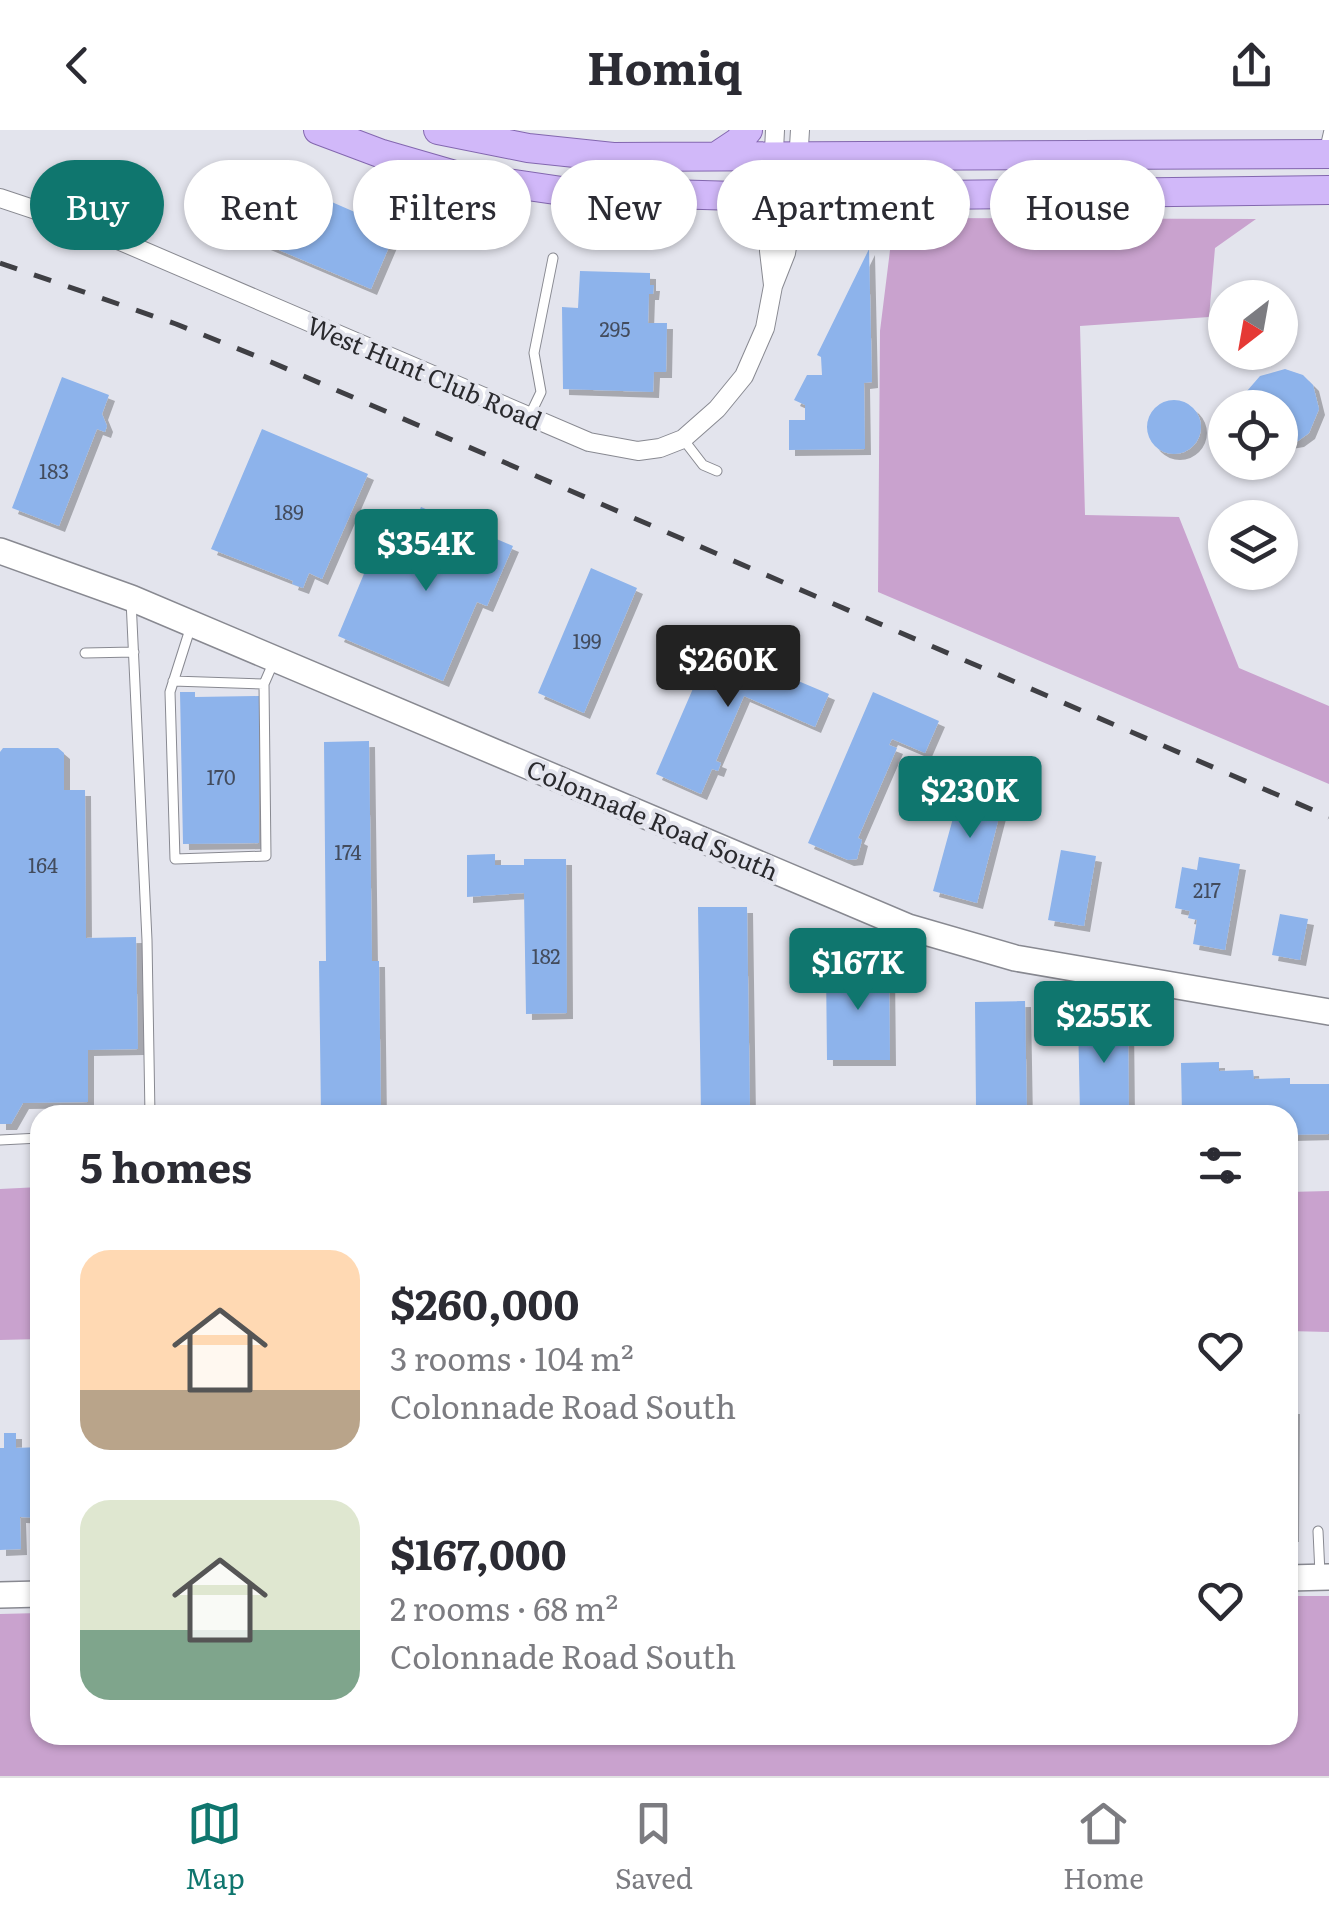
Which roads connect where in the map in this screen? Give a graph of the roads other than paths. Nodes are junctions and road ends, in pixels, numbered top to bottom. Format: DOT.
graph roads {
  1 [pos="318,130"];
  2 [pos="438,130"];
  3 [pos="748,130"];
  4 [pos="786,142"];
  5 [pos="1327,146"];
  6 [pos="717,156"];
  7 [pos="1329,190"];
  8 [pos="970,194"];
  9 [pos="717,195"];
  10 [pos="0,198"];
  11 [pos="769,250"];
  12 [pos="786,250"];
  13 [pos="552,258"];
  14 [pos="773,286"];
  15 [pos="529,416"];
  16 [pos="684,439"];
  17 [pos="717,471"];
  18 [pos="0,550"];
  19 [pos="131,598"];
  20 [pos="192,624"];
  21 [pos="86,652"];
  22 [pos="134,652"];
  23 [pos="275,659"];
  24 [pos="173,681"];
  25 [pos="264,684"];
  26 [pos="1329,1012"];
  27 [pos="150,1105"];
  28 [pos="30,1138"];
  29 [pos="0,1140"];
  30 [pos="1318,1531"];
  31 [pos="1325,1577"];
  32 [pos="1298,1578"];
  33 [pos="30,1594"];
  34 [pos="0,1595"];
  1 -- 9 [label="main road"];
  2 -- 6 [label="main road"];
  3 -- 6 [label="main road"];
  4 -- 5 [label="main road"];
  4 -- 6 [label="main road"];
  7 -- 8 [label="main road"];
  10 -- 15 [label="street, West Hunt Club Road"];
  11 -- 14 [label="street"];
  12 -- 14 [label="street"];
  13 -- 15 [label="lane"];
  14 -- 16 [label="street"];
  15 -- 16 [label="street, West Hunt Club Road"];
  16 -- 17 [label="lane"];
  18 -- 19 [label="street, Colonnade Road South"];
  19 -- 20 [label="street, Colonnade Road South"];
  19 -- 22 [label="lane"];
  20 -- 23 [label="street, Colonnade Road South"];
  20 -- 24 [label="lane"];
  21 -- 22 [label="lane"];
  22 -- 27 [label="lane"];
  23 -- 25 [label="lane"];
  23 -- 26 [label="street, Colonnade Road South"];
  24 -- 25 [label="lane"];
  24 -- 25 [label="lane"];
  28 -- 29 [label="lane"];
  30 -- 31 [label="lane"];
  31 -- 32 [label="street"];
  33 -- 34 [label="street"];
}
